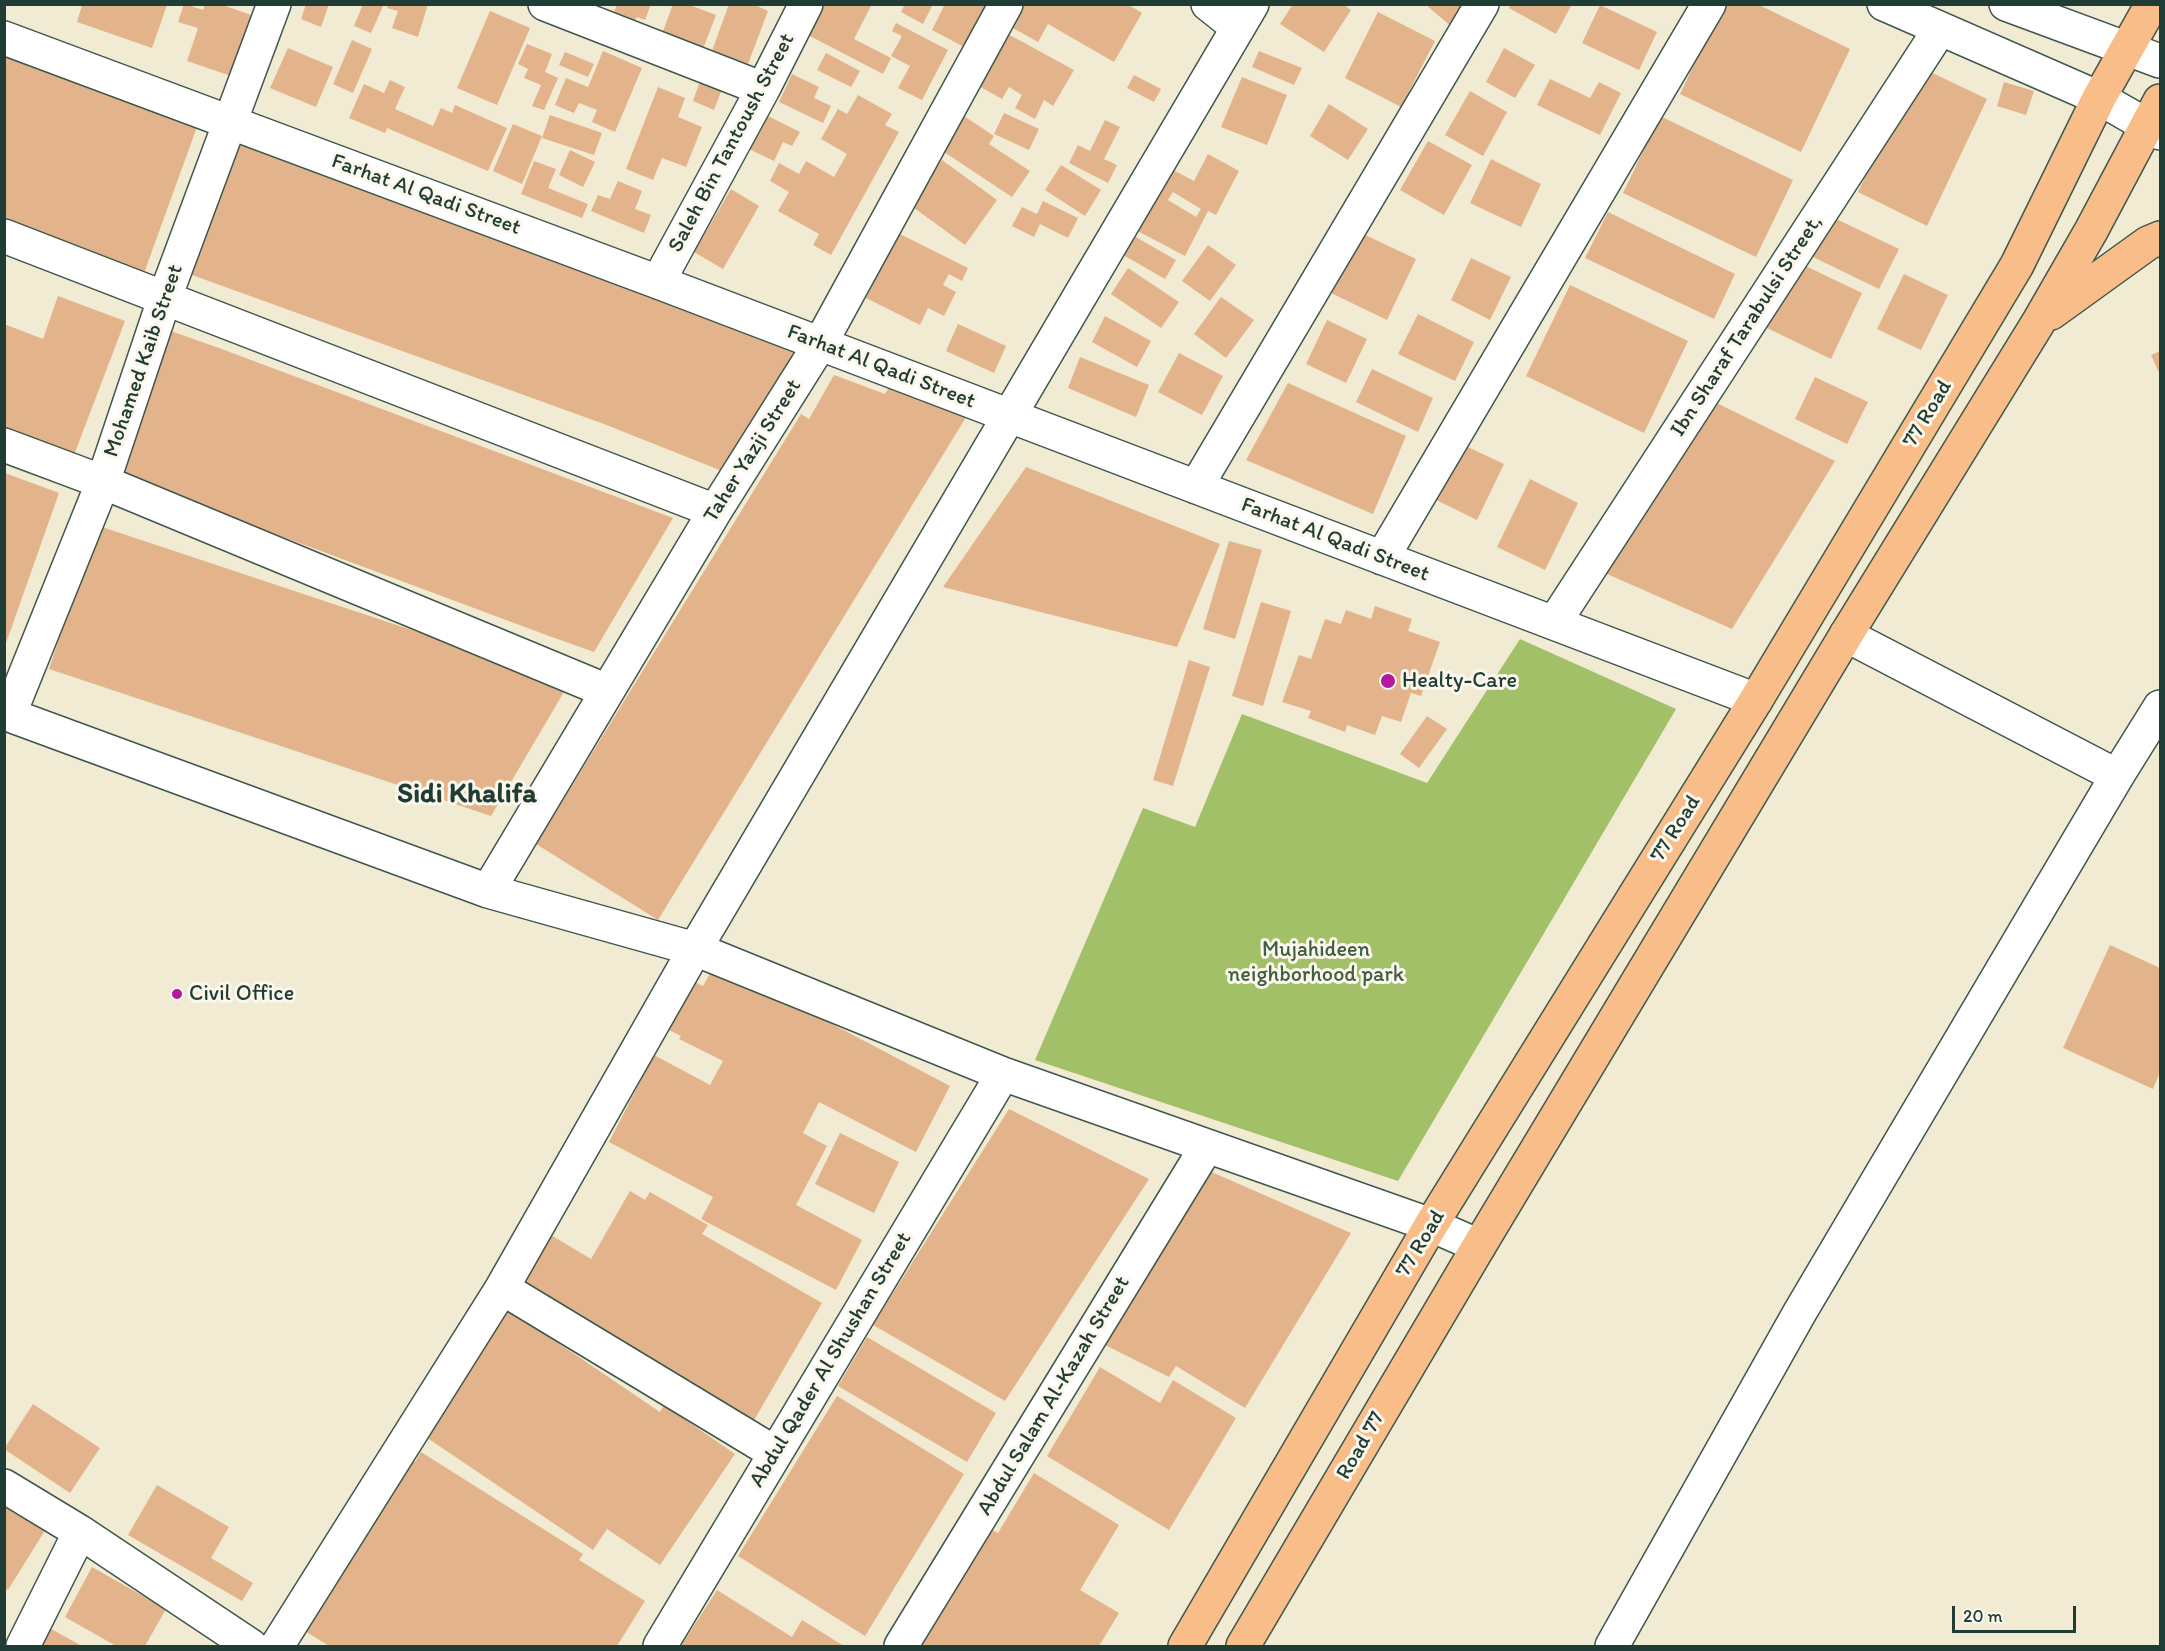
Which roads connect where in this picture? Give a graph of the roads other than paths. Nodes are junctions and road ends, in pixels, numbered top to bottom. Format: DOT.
graph roads {
  1 [pos="274,4"];
  2 [pos="545,4"];
  3 [pos="806,4"];
  4 [pos="1006,4"];
  5 [pos="1208,4"];
  6 [pos="1482,4"];
  7 [pos="1709,4"];
  8 [pos="1884,4"];
  9 [pos="2006,4"];
  10 [pos="2152,4"];
  11 [pos="1245,16"];
  12 [pos="1940,29"];
  13 [pos="4,38"];
  14 [pos="2125,49"];
  15 [pos="2160,61"];
  16 [pos="763,89"];
  17 [pos="2099,98"];
  18 [pos="2156,120"];
  19 [pos="230,122"];
  20 [pos="4,236"];
  21 [pos="2160,238"];
  22 [pos="658,282"];
  23 [pos="165,297"];
  24 [pos="2038,323"];
  25 [pos="820,344"];
  26 [pos="1009,416"];
  27 [pos="4,445"];
  28 [pos="103,482"];
  29 [pos="1196,486"];
  30 [pos="715,511"];
  31 [pos="1382,558"];
  32 [pos="1554,623"];
  33 [pos="1846,635"];
  34 [pos="607,691"];
  35 [pos="1756,700"];
  36 [pos="2160,707"];
  37 [pos="7,714"];
  38 [pos="2117,777"];
  39 [pos="488,891"];
  40 [pos="695,949"];
  41 [pos="1003,1074"];
  42 [pos="1207,1146"];
  43 [pos="1431,1225"];
  44 [pos="1479,1246"];
  45 [pos="502,1288"];
  46 [pos="775,1453"];
  47 [pos="4,1486"];
  48 [pos="80,1532"];
  49 [pos="23,1647"];
  50 [pos="251,1647"];
  51 [pos="277,1647"];
  52 [pos="660,1647"];
  53 [pos="901,1647"];
  54 [pos="1185,1647"];
  55 [pos="1243,1647"];
  56 [pos="1612,1647"];
  1 -- 19 [label="street, Mohamed Kaib Street"];
  2 -- 16 [label="street"];
  3 -- 16 [label="street, Saleh Bin Tantoush Street"];
  4 -- 25 [label="street, Taher Yazji Street"];
  5 -- 11 [label="street"];
  6 -- 29 [label="street"];
  7 -- 31 [label="street"];
  8 -- 12 [label="street"];
  9 -- 14 [label="street"];
  10 -- 14 [label="main road, 77 Road"];
  11 -- 26 [label="street"];
  12 -- 17 [label="street"];
  12 -- 32 [label="street, Ibn Sharaf Tarabulsi Street,"];
  13 -- 19 [label="street, Farhat Al Qadi Street"];
  14 -- 15 [label="street"];
  14 -- 17 [label="main road, 77 Road"];
  16 -- 22 [label="street, Saleh Bin Tantoush Street"];
  17 -- 18 [label="street"];
  17 -- 35 [label="main road, 77 Road"];
  18 -- 24 [label="main road, Road 77"];
  19 -- 22 [label="street, Farhat Al Qadi Street"];
  19 -- 23 [label="street, Mohamed Kaib Street"];
  20 -- 23 [label="street"];
  21 -- 24 [label="main road"];
  22 -- 25 [label="street, Farhat Al Qadi Street"];
  23 -- 28 [label="street, Mohamed Kaib Street"];
  23 -- 30 [label="street"];
  24 -- 33 [label="main road, Road 77"];
  25 -- 26 [label="street, Farhat Al Qadi Street"];
  25 -- 30 [label="street, Taher Yazji Street"];
  26 -- 29 [label="street, Farhat Al Qadi Street"];
  26 -- 40 [label="street"];
  27 -- 28 [label="street"];
  28 -- 34 [label="street"];
  28 -- 37 [label="street, Mohamed Kaib Street"];
  29 -- 31 [label="street, Farhat Al Qadi Street"];
  30 -- 34 [label="street, Taher Yazji Street"];
  31 -- 32 [label="street, Farhat Al Qadi Street"];
  32 -- 35 [label="street, Farhat Al Qadi Street"];
  33 -- 38 [label="street"];
  33 -- 44 [label="main road, Road 77"];
  34 -- 39 [label="street, Taher Yazji Street"];
  35 -- 43 [label="main road, 77 Road"];
  36 -- 38 [label="street"];
  37 -- 39 [label="street"];
  38 -- 56 [label="street"];
  39 -- 40 [label="street"];
  40 -- 41 [label="street"];
  40 -- 45 [label="street"];
  41 -- 42 [label="street"];
  41 -- 46 [label="street, Abdul Qader Al Shushan Street"];
  42 -- 43 [label="street"];
  42 -- 53 [label="street, Abdul Salam Al-Kazah Street"];
  43 -- 44 [label="street"];
  43 -- 54 [label="main road, 77 Road"];
  44 -- 55 [label="main road, Road 77"];
  45 -- 46 [label="street"];
  45 -- 51 [label="street"];
  46 -- 52 [label="street, Abdul Qader Al Shushan Street"];
  47 -- 48 [label="street"];
  48 -- 49 [label="street"];
  48 -- 50 [label="street"];
}
